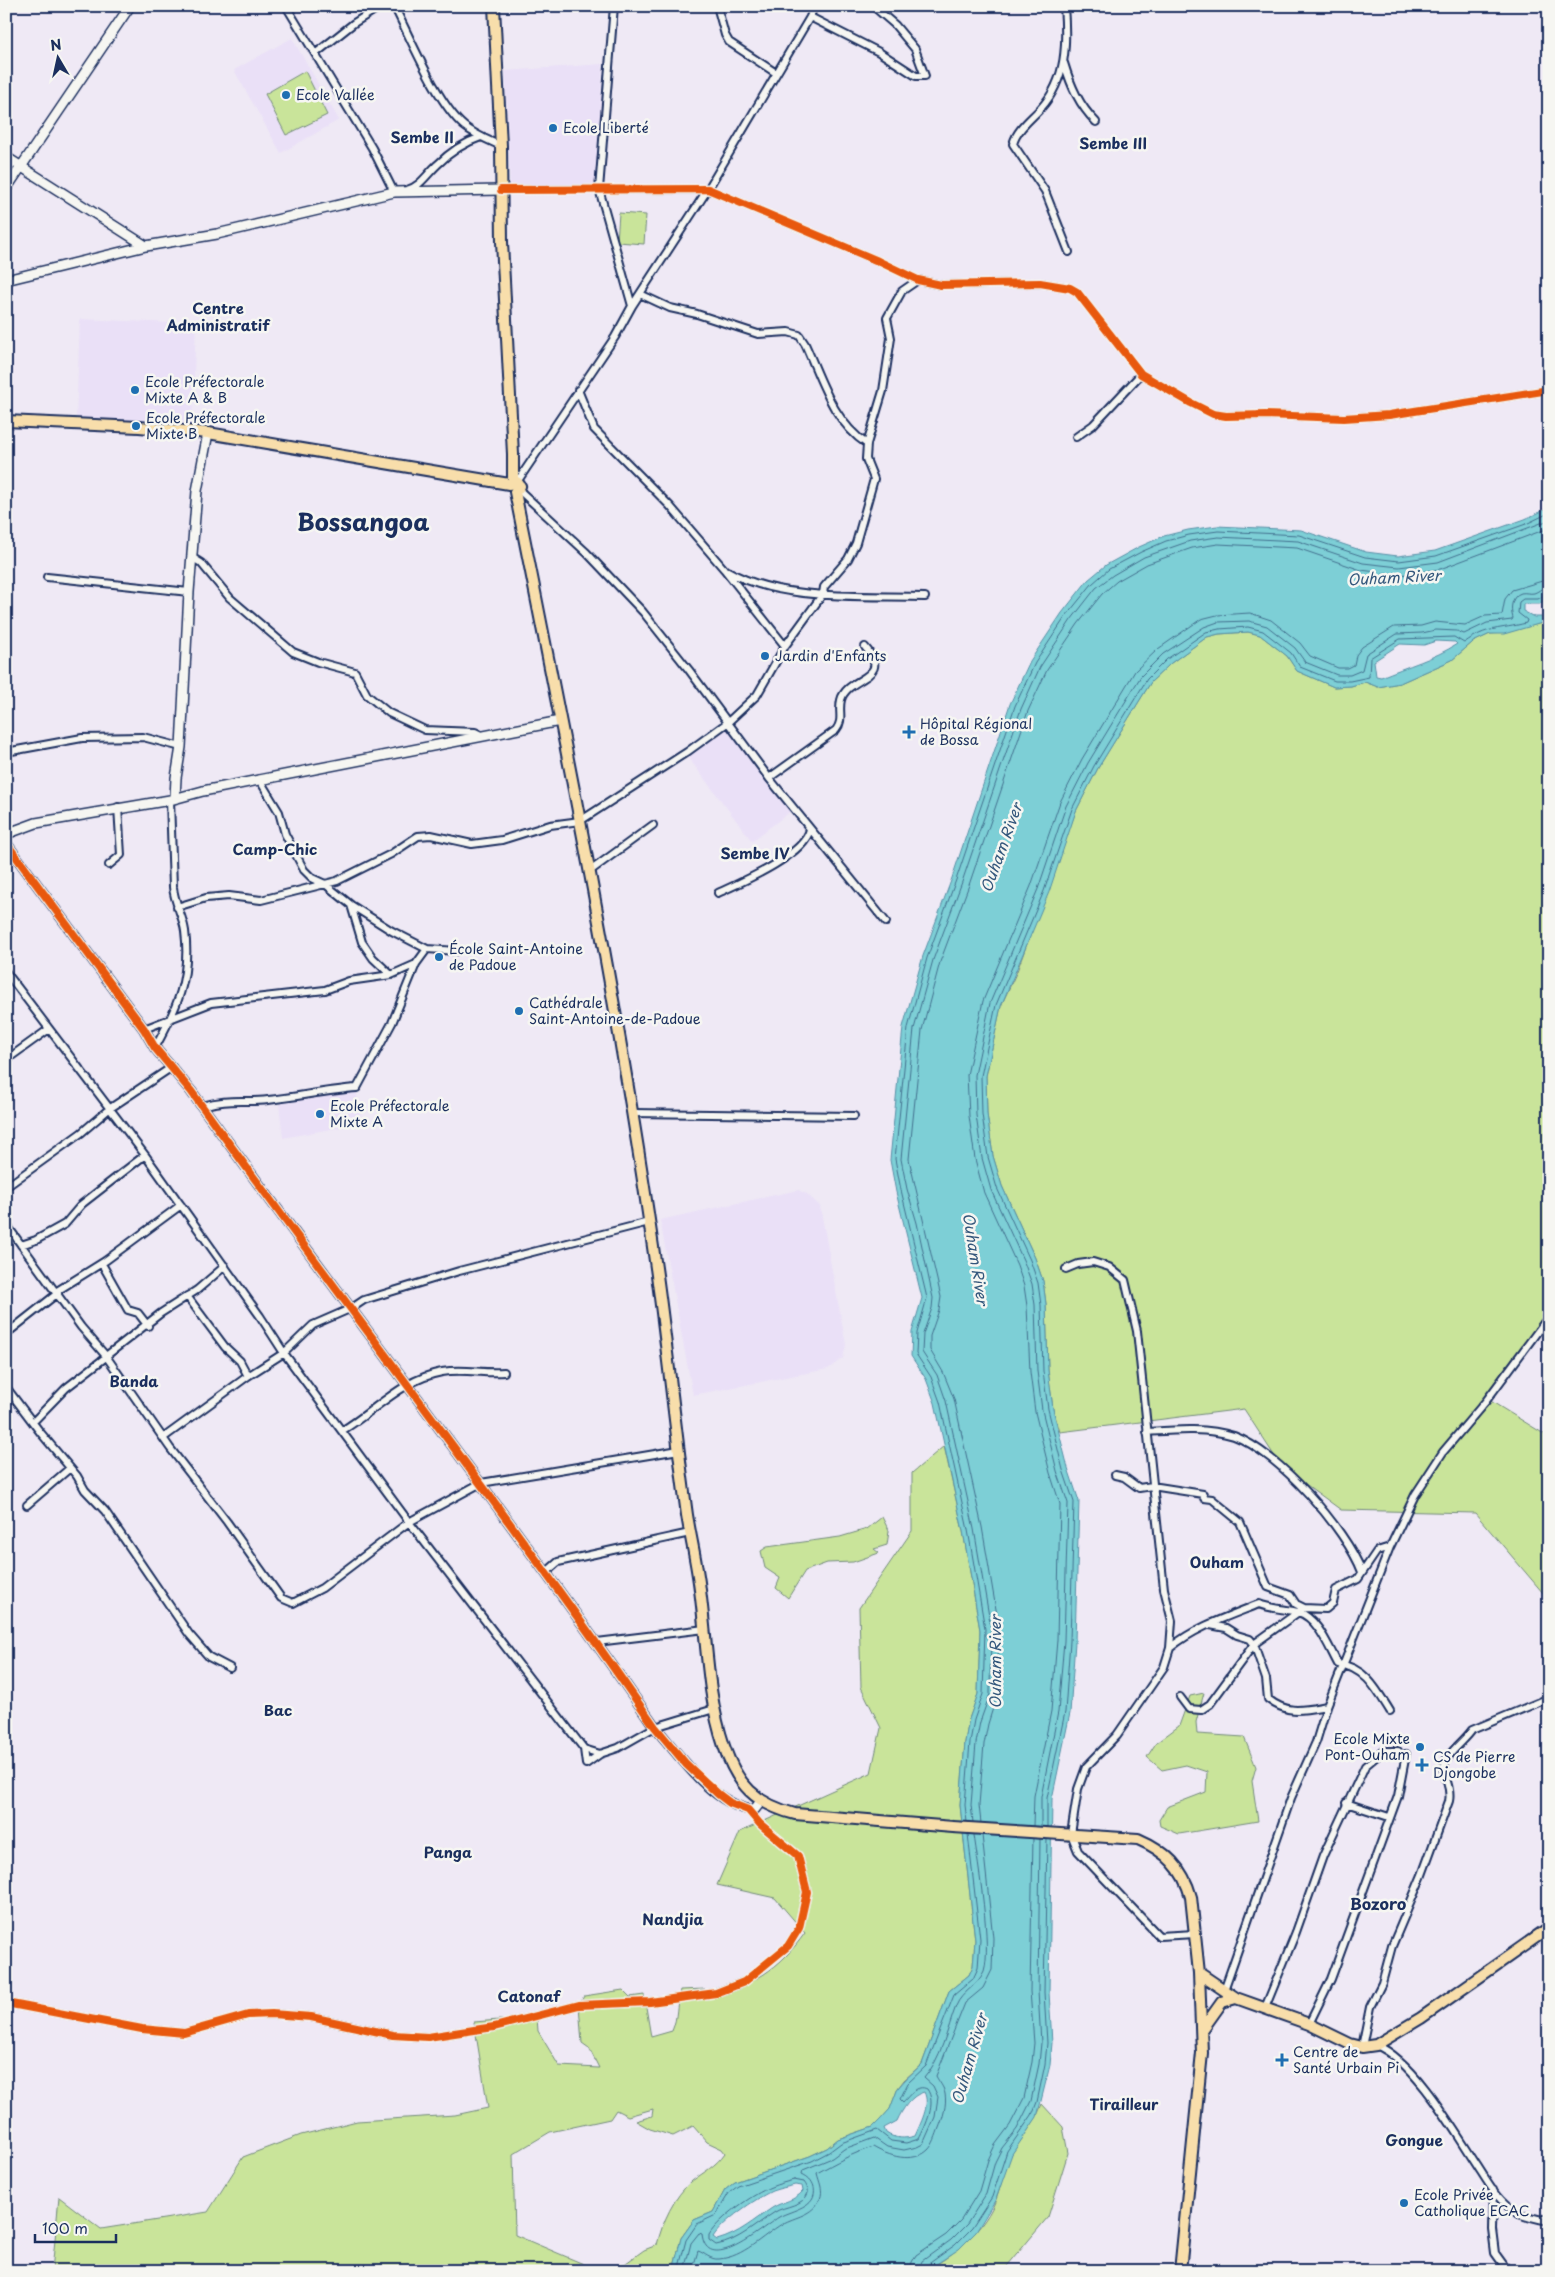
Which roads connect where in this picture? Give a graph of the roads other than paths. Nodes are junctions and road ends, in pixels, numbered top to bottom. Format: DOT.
graph roads {
  1 [pos="130,6"];
  2 [pos="286,6"];
  3 [pos="381,6"];
  4 [pos="394,6"];
  5 [pos="494,6"];
  6 [pos="614,6"];
  7 [pos="717,6"];
  8 [pos="814,6"];
  9 [pos="873,6"];
  10 [pos="1064,6"];
  11 [pos="810,17"];
  12 [pos="315,54"];
  13 [pos="1064,62"];
  14 [pos="776,72"];
  15 [pos="1096,122"];
  16 [pos="481,137"];
  17 [pos="501,146"];
  18 [pos="6,157"];
  19 [pos="21,167"];
  20 [pos="6,189"];
  21 [pos="599,189"];
  22 [pos="708,189"];
  23 [pos="501,190"];
  24 [pos="399,191"];
  25 [pos="146,246"];
  26 [pos="1069,252"];
  27 [pos="6,280"];
  28 [pos="918,280"];
  29 [pos="640,294"];
  30 [pos="632,306"];
  31 [pos="1141,374"];
  32 [pos="578,390"];
  33 [pos="1549,390"];
  34 [pos="6,422"];
  35 [pos="208,433"];
  36 [pos="1076,437"];
  37 [pos="867,444"];
  38 [pos="515,486"];
  39 [pos="193,558"];
  40 [pos="724,569"];
  41 [pos="47,577"];
  42 [pos="189,592"];
  43 [pos="823,594"];
  44 [pos="925,597"];
  45 [pos="785,646"];
  46 [pos="865,647"];
  47 [pos="560,721"];
  48 [pos="727,723"];
  49 [pos="482,736"];
  50 [pos="181,747"];
  51 [pos="6,752"];
  52 [pos="769,778"];
  53 [pos="259,779"];
  54 [pos="172,799"];
  55 [pos="118,807"];
  56 [pos="580,821"];
  57 [pos="653,825"];
  58 [pos="810,829"];
  59 [pos="6,834"];
  60 [pos="6,843"];
  61 [pos="109,865"];
  62 [pos="590,871"];
  63 [pos="325,884"];
  64 [pos="718,894"];
  65 [pos="351,905"];
  66 [pos="177,907"];
  67 [pos="886,922"];
  68 [pos="427,949"];
  69 [pos="457,951"];
  70 [pos="416,964"];
  71 [pos="6,972"];
  72 [pos="391,975"];
  73 [pos="170,1018"];
  74 [pos="49,1029"];
  75 [pos="144,1029"];
  76 [pos="155,1048"];
  77 [pos="6,1060"];
  78 [pos="172,1067"];
  79 [pos="202,1106"];
  80 [pos="109,1109"];
  81 [pos="631,1113"];
  82 [pos="854,1116"];
  83 [pos="144,1155"];
  84 [pos="6,1186"];
  85 [pos="181,1205"];
  86 [pos="649,1222"];
  87 [pos="6,1224"];
  88 [pos="22,1244"];
  89 [pos="102,1264"];
  90 [pos="225,1266"];
  91 [pos="1066,1269"];
  92 [pos="57,1292"];
  93 [pos="187,1296"];
  94 [pos="352,1308"];
  95 [pos="1549,1316"];
  96 [pos="148,1326"];
  97 [pos="1545,1326"];
  98 [pos="6,1334"];
  99 [pos="284,1353"];
  100 [pos="106,1357"];
  101 [pos="504,1372"];
  102 [pos="248,1376"];
  103 [pos="406,1384"];
  104 [pos="6,1386"];
  105 [pos="33,1422"];
  106 [pos="342,1430"];
  107 [pos="1147,1432"];
  108 [pos="164,1438"];
  109 [pos="679,1450"];
  110 [pos="70,1468"];
  111 [pos="1115,1475"];
  112 [pos="481,1483"];
  113 [pos="1152,1486"];
  114 [pos="27,1505"];
  115 [pos="409,1522"];
  116 [pos="690,1533"];
  117 [pos="1390,1547"];
  118 [pos="539,1562"];
  119 [pos="558,1562"];
  120 [pos="1362,1572"];
  121 [pos="548,1574"];
  122 [pos="1304,1608"];
  123 [pos="1297,1612"];
  124 [pos="1209,1624"];
  125 [pos="705,1629"];
  126 [pos="597,1642"];
  127 [pos="1254,1644"];
  128 [pos="1170,1648"];
  129 [pos="1344,1664"];
  130 [pos="230,1668"];
  131 [pos="1180,1697"];
  132 [pos="1549,1698"];
  133 [pos="1327,1706"];
  134 [pos="714,1709"];
  135 [pos="1390,1711"];
  136 [pos="656,1727"];
  137 [pos="584,1749"];
  138 [pos="1398,1751"];
  139 [pos="600,1754"];
  140 [pos="1406,1754"];
  141 [pos="761,1801"];
  142 [pos="1346,1803"];
  143 [pos="748,1810"];
  144 [pos="1388,1817"];
  145 [pos="1071,1834"];
  146 [pos="1549,1928"];
  147 [pos="1196,1934"];
  148 [pos="1199,1973"];
  149 [pos="1224,1990"];
  150 [pos="1236,1998"];
  151 [pos="6,2003"];
  152 [pos="1265,2008"];
  153 [pos="1309,2024"];
  154 [pos="1202,2030"];
  155 [pos="1376,2044"];
  156 [pos="1362,2046"];
  157 [pos="1493,2189"];
  158 [pos="1549,2221"];
  159 [pos="1180,2271"];
  160 [pos="1508,2271"];
  1 -- 19 [label="street"];
  2 -- 12 [label="street"];
  3 -- 12 [label="street"];
  4 -- 16 [label="street"];
  5 -- 17 [label="main road"];
  6 -- 21 [label="street"];
  7 -- 14 [label="street"];
  8 -- 11 [label="street"];
  9 -- 11 [label="street"];
  10 -- 13 [label="street"];
  11 -- 14 [label="street"];
  12 -- 24 [label="street"];
  13 -- 15 [label="street"];
  13 -- 26 [label="street"];
  14 -- 22 [label="street"];
  16 -- 17 [label="street"];
  16 -- 24 [label="street"];
  17 -- 23 [label="main road"];
  18 -- 19 [label="street"];
  19 -- 20 [label="street"];
  19 -- 25 [label="street"];
  21 -- 22 [label="street"];
  21 -- 23 [label="street"];
  21 -- 30 [label="street"];
  22 -- 28 [label="street"];
  22 -- 29 [label="street"];
  23 -- 24 [label="street"];
  23 -- 38 [label="main road"];
  24 -- 25 [label="street"];
  25 -- 27 [label="street"];
  28 -- 31 [label="street"];
  28 -- 37 [label="street"];
  29 -- 30 [label="street"];
  29 -- 37 [label="street"];
  30 -- 32 [label="street"];
  31 -- 33 [label="street"];
  31 -- 36 [label="street"];
  32 -- 38 [label="street"];
  32 -- 40 [label="street"];
  34 -- 35 [label="main road"];
  35 -- 38 [label="main road"];
  35 -- 39 [label="street"];
  37 -- 43 [label="street"];
  38 -- 47 [label="main road"];
  38 -- 48 [label="street"];
  39 -- 42 [label="street"];
  39 -- 49 [label="street"];
  40 -- 43 [label="street"];
  40 -- 45 [label="street"];
  41 -- 42 [label="street"];
  42 -- 50 [label="street"];
  43 -- 44 [label="street"];
  43 -- 45 [label="street"];
  45 -- 48 [label="street"];
  46 -- 52 [label="street"];
  47 -- 49 [label="street"];
  47 -- 56 [label="main road"];
  48 -- 52 [label="street"];
  48 -- 56 [label="street"];
  49 -- 53 [label="street"];
  50 -- 51 [label="street"];
  50 -- 54 [label="street"];
  52 -- 58 [label="street"];
  53 -- 54 [label="street"];
  53 -- 63 [label="street"];
  54 -- 55 [label="street"];
  54 -- 66 [label="street"];
  55 -- 59 [label="street"];
  55 -- 61 [label="street"];
  56 -- 62 [label="main road"];
  56 -- 63 [label="street"];
  57 -- 62 [label="street"];
  58 -- 64 [label="street"];
  58 -- 67 [label="street"];
  60 -- 75 [label="street"];
  62 -- 81 [label="main road"];
  63 -- 65 [label="street"];
  63 -- 66 [label="street"];
  65 -- 68 [label="street"];
  65 -- 72 [label="street"];
  66 -- 73 [label="street"];
  68 -- 69 [label="street"];
  68 -- 70 [label="street"];
  70 -- 72 [label="street"];
  70 -- 79 [label="street"];
  71 -- 74 [label="street"];
  72 -- 73 [label="street"];
  73 -- 75 [label="street"];
  73 -- 76 [label="street"];
  74 -- 77 [label="street"];
  74 -- 80 [label="street"];
  75 -- 76 [label="street"];
  76 -- 78 [label="street"];
  78 -- 79 [label="street"];
  78 -- 80 [label="street"];
  79 -- 94 [label="street"];
  80 -- 83 [label="street"];
  80 -- 84 [label="street"];
  81 -- 82 [label="street"];
  81 -- 86 [label="main road"];
  83 -- 85 [label="street"];
  83 -- 88 [label="street"];
  85 -- 89 [label="street"];
  85 -- 90 [label="street"];
  86 -- 94 [label="street"];
  86 -- 109 [label="main road"];
  87 -- 88 [label="street"];
  88 -- 92 [label="street"];
  89 -- 92 [label="street"];
  89 -- 96 [label="street"];
  90 -- 93 [label="street"];
  90 -- 99 [label="street"];
  91 -- 107 [label="street"];
  92 -- 98 [label="street"];
  92 -- 100 [label="street"];
  93 -- 96 [label="street"];
  93 -- 102 [label="street"];
  94 -- 99 [label="street"];
  94 -- 103 [label="street"];
  95 -- 97 [label="street"];
  96 -- 100 [label="street"];
  97 -- 117 [label="street"];
  99 -- 102 [label="street"];
  99 -- 106 [label="street"];
  100 -- 105 [label="street"];
  100 -- 108 [label="street"];
  101 -- 103 [label="street"];
  102 -- 108 [label="street"];
  103 -- 106 [label="street"];
  103 -- 112 [label="street"];
  104 -- 105 [label="street"];
  105 -- 110 [label="street"];
  106 -- 115 [label="street"];
  107 -- 113 [label="street"];
  107 -- 120 [label="street"];
  108 -- 115 [label="street"];
  109 -- 112 [label="street"];
  109 -- 116 [label="main road"];
  110 -- 114 [label="street"];
  110 -- 130 [label="street"];
  111 -- 113 [label="street"];
  112 -- 115 [label="street"];
  112 -- 118 [label="street"];
  113 -- 122 [label="street"];
  113 -- 128 [label="street"];
  115 -- 137 [label="street"];
  116 -- 119 [label="street"];
  116 -- 125 [label="main road"];
  117 -- 120 [label="street"];
  117 -- 129 [label="street"];
  118 -- 119 [label="street"];
  118 -- 121 [label="street"];
  119 -- 121 [label="street"];
  120 -- 122 [label="street"];
  121 -- 126 [label="street"];
  122 -- 123 [label="street"];
  123 -- 124 [label="street"];
  123 -- 127 [label="street"];
  123 -- 129 [label="street"];
  124 -- 127 [label="street"];
  124 -- 128 [label="street"];
  125 -- 126 [label="street"];
  125 -- 134 [label="main road"];
  126 -- 136 [label="street"];
  127 -- 131 [label="street"];
  127 -- 133 [label="street"];
  128 -- 145 [label="street"];
  129 -- 133 [label="street"];
  129 -- 135 [label="street"];
  132 -- 156 [label="street"];
  133 -- 149 [label="street"];
  134 -- 136 [label="street"];
  134 -- 141 [label="main road"];
  136 -- 139 [label="street"];
  136 -- 143 [label="street"];
  137 -- 139 [label="street"];
  137 -- 139 [label="street"];
  138 -- 142 [label="street"];
  140 -- 144 [label="street"];
  141 -- 143 [label="street"];
  141 -- 145 [label="main road"];
  142 -- 144 [label="street"];
  142 -- 152 [label="street"];
  143 -- 151 [label="street"];
  144 -- 153 [label="street"];
  145 -- 147 [label="street"];
  145 -- 147 [label="main road"];
  146 -- 155 [label="main road"];
  147 -- 148 [label="main road"];
  148 -- 149 [label="main road"];
  148 -- 154 [label="main road"];
  149 -- 150 [label="main road"];
  150 -- 152 [label="main road"];
  150 -- 154 [label="main road"];
  152 -- 153 [label="main road"];
  153 -- 156 [label="main road"];
  154 -- 159 [label="main road"];
  155 -- 156 [label="main road"];
  155 -- 157 [label="street"];
  157 -- 158 [label="street"];
  157 -- 160 [label="street"];
}
